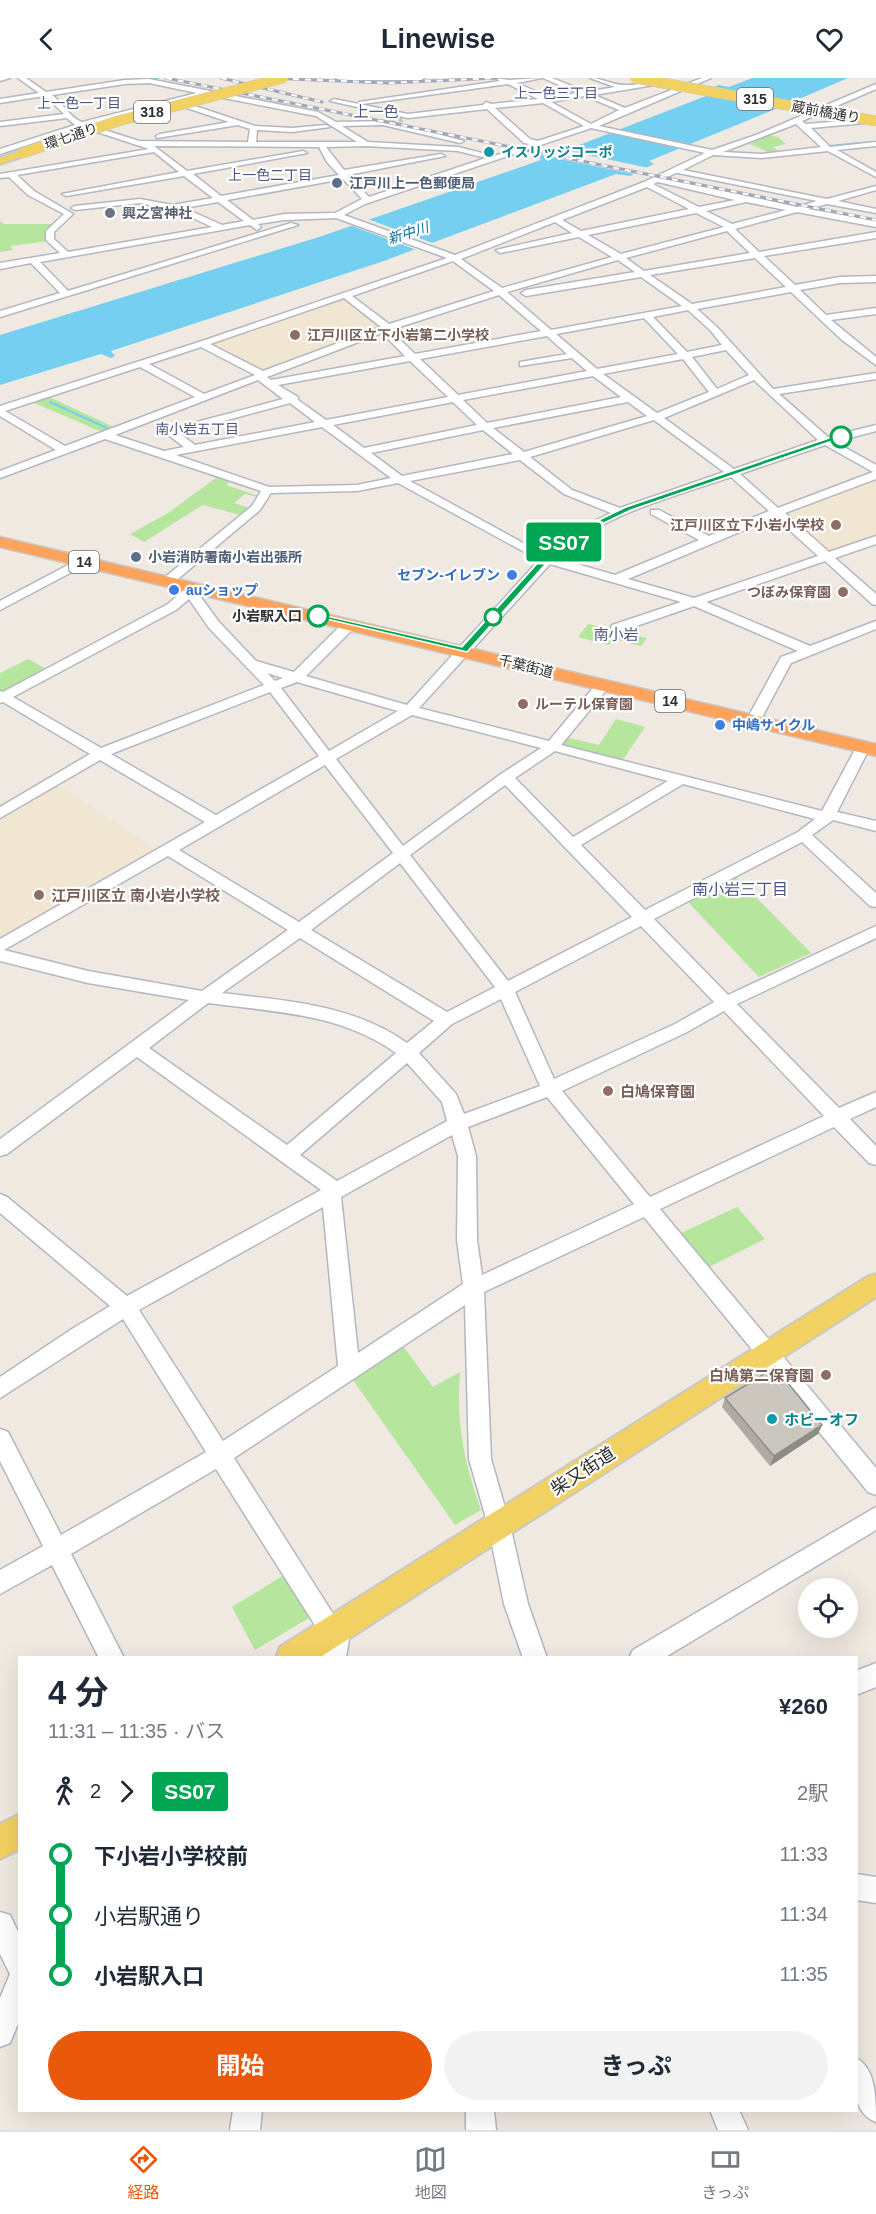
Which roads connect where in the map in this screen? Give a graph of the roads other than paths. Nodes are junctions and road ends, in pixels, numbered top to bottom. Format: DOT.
graph roads {
  1 [pos="7,78"];
  2 [pos="21,78"];
  3 [pos="264,78"];
  4 [pos="272,78"];
  5 [pos="283,78"];
  6 [pos="294,78"];
  7 [pos="339,78"];
  8 [pos="381,78"];
  9 [pos="421,78"];
  10 [pos="498,78"];
  11 [pos="539,78"];
  12 [pos="546,78"];
  13 [pos="592,78"];
  14 [pos="624,78"];
  15 [pos="635,78"];
  16 [pos="708,78"];
  17 [pos="0,79"];
  18 [pos="130,81"];
  19 [pos="653,81"];
  20 [pos="507,82"];
  21 [pos="560,84"];
  22 [pos="693,84"];
  23 [pos="397,86"];
  24 [pos="876,86"];
  25 [pos="140,88"];
  26 [pos="231,88"];
  27 [pos="467,88"];
  28 [pos="624,88"];
  29 [pos="683,88"];
  30 [pos="205,92"];
  31 [pos="861,93"];
  32 [pos="47,94"];
  33 [pos="474,94"];
  34 [pos="585,94"];
  35 [pos="223,95"];
  36 [pos="408,96"];
  37 [pos="161,97"];
  38 [pos="868,98"];
  39 [pos="653,99"];
  40 [pos="173,100"];
  41 [pos="482,100"];
  42 [pos="0,101"];
  43 [pos="333,101"];
  44 [pos="545,101"];
  45 [pos="417,102"];
  46 [pos="269,104"];
  47 [pos="352,104"];
  48 [pos="188,105"];
  49 [pos="491,108"];
  50 [pos="827,108"];
  51 [pos="242,109"];
  52 [pos="424,109"];
  53 [pos="623,110"];
  54 [pos="233,111"];
  55 [pos="600,111"];
  56 [pos="583,112"];
  57 [pos="817,112"];
  58 [pos="214,114"];
  59 [pos="565,114"];
  60 [pos="431,115"];
  61 [pos="67,116"];
  62 [pos="270,117"];
  63 [pos="876,119"];
  64 [pos="796,121"];
  65 [pos="865,121"];
  66 [pos="238,123"];
  67 [pos="0,124"];
  68 [pos="80,124"];
  69 [pos="329,124"];
  70 [pos="805,126"];
  71 [pos="593,127"];
  72 [pos="254,128"];
  73 [pos="99,129"];
  74 [pos="281,129"];
  75 [pos="196,130"];
  76 [pos="550,138"];
  77 [pos="131,141"];
  78 [pos="105,142"];
  79 [pos="465,142"];
  80 [pos="146,143"];
  81 [pos="536,143"];
  82 [pos="252,144"];
  83 [pos="366,144"];
  84 [pos="876,144"];
  85 [pos="322,146"];
  86 [pos="482,146"];
  87 [pos="190,148"];
  88 [pos="828,149"];
  89 [pos="154,150"];
  90 [pos="462,150"];
  91 [pos="19,152"];
  92 [pos="513,152"];
  93 [pos="708,152"];
  94 [pos="444,155"];
  95 [pos="733,156"];
  96 [pos="493,158"];
  97 [pos="0,159"];
  98 [pos="91,161"];
  99 [pos="205,163"];
  100 [pos="745,166"];
  101 [pos="467,168"];
  102 [pos="213,169"];
  103 [pos="678,171"];
  104 [pos="84,172"];
  105 [pos="186,173"];
  106 [pos="12,174"];
  107 [pos="344,175"];
  108 [pos="876,175"];
  109 [pos="0,176"];
  110 [pos="759,177"];
  111 [pos="657,179"];
  112 [pos="73,184"];
  113 [pos="647,184"];
  114 [pos="876,188"];
  115 [pos="776,191"];
  116 [pos="66,194"];
  117 [pos="849,195"];
  118 [pos="220,199"];
  119 [pos="746,200"];
  120 [pos="826,201"];
  121 [pos="365,202"];
  122 [pos="170,208"];
  123 [pos="875,209"];
  124 [pos="697,210"];
  125 [pos="796,210"];
  126 [pos="72,211"];
  127 [pos="336,215"];
  128 [pos="292,216"];
  129 [pos="555,219"];
  130 [pos="251,223"];
  131 [pos="876,224"];
  132 [pos="730,227"];
  133 [pos="222,228"];
  134 [pos="579,233"];
  135 [pos="266,234"];
  136 [pos="876,235"];
  137 [pos="241,242"];
  138 [pos="478,249"];
  139 [pos="66,254"];
  140 [pos="758,254"];
  141 [pos="453,257"];
  142 [pos="619,257"];
  143 [pos="33,260"];
  144 [pos="0,266"];
  145 [pos="642,274"];
  146 [pos="876,279"];
  147 [pos="794,288"];
  148 [pos="503,294"];
  149 [pos="67,295"];
  150 [pos="347,296"];
  151 [pos="691,308"];
  152 [pos="876,311"];
  153 [pos="0,314"];
  154 [pos="646,316"];
  155 [pos="825,318"];
  156 [pos="385,328"];
  157 [pos="550,333"];
  158 [pos="202,344"];
  159 [pos="728,347"];
  160 [pos="575,355"];
  161 [pos="685,355"];
  162 [pos="414,357"];
  163 [pos="876,362"];
  164 [pos="141,364"];
  165 [pos="524,364"];
  166 [pos="594,372"];
  167 [pos="260,375"];
  168 [pos="755,376"];
  169 [pos="876,376"];
  170 [pos="271,383"];
  171 [pos="771,392"];
  172 [pos="715,393"];
  173 [pos="204,398"];
  174 [pos="456,398"];
  175 [pos="631,398"];
  176 [pos="294,399"];
  177 [pos="0,411"];
  178 [pos="656,416"];
  179 [pos="326,423"];
  180 [pos="485,427"];
  181 [pos="876,428"];
  182 [pos="105,435"];
  183 [pos="826,441"];
  184 [pos="192,448"];
  185 [pos="65,451"];
  186 [pos="363,451"];
  187 [pos="161,455"];
  188 [pos="521,456"];
  189 [pos="876,470"];
  190 [pos="733,473"];
  191 [pos="0,475"];
  192 [pos="876,475"];
  193 [pos="402,481"];
  194 [pos="268,490"];
  195 [pos="620,512"];
  196 [pos="655,512"];
  197 [pos="777,512"];
  198 [pos="876,540"];
  199 [pos="708,541"];
  200 [pos="0,542"];
  201 [pos="827,557"];
  202 [pos="545,559"];
  203 [pos="83,561"];
  204 [pos="616,579"];
  205 [pos="168,581"];
  206 [pos="192,589"];
  207 [pos="695,602"];
  208 [pos="876,602"];
  209 [pos="0,606"];
  210 [pos="350,624"];
  211 [pos="876,625"];
  212 [pos="617,628"];
  213 [pos="464,650"];
  214 [pos="810,651"];
  215 [pos="250,664"];
  216 [pos="297,676"];
  217 [pos="603,685"];
  218 [pos="273,687"];
  219 [pos="1,697"];
  220 [pos="410,710"];
  221 [pos="753,721"];
  222 [pos="552,747"];
  223 [pos="869,749"];
  224 [pos="101,753"];
  225 [pos="327,757"];
  226 [pos="506,777"];
  227 [pos="680,780"];
  228 [pos="0,813"];
  229 [pos="827,815"];
  230 [pos="216,822"];
  231 [pos="876,826"];
  232 [pos="803,835"];
  233 [pos="571,844"];
  234 [pos="167,849"];
  235 [pos="402,854"];
  236 [pos="876,902"];
  237 [pos="642,919"];
  238 [pos="298,931"];
  239 [pos="876,931"];
  240 [pos="0,946"];
  241 [pos="0,955"];
  242 [pos="505,989"];
  243 [pos="205,997"];
  244 [pos="725,1003"];
  245 [pos="446,1020"];
  246 [pos="137,1048"];
  247 [pos="408,1053"];
  248 [pos="550,1089"];
  249 [pos="876,1099"];
  250 [pos="837,1118"];
  251 [pos="457,1124"];
  252 [pos="0,1149"];
  253 [pos="288,1155"];
  254 [pos="876,1158"];
  255 [pos="332,1195"];
  256 [pos="0,1203"];
  257 [pos="647,1207"];
  258 [pos="876,1284"];
  259 [pos="474,1288"];
  260 [pos="126,1307"];
  261 [pos="766,1353"];
  262 [pos="349,1370"];
  263 [pos="0,1389"];
  264 [pos="0,1439"];
  265 [pos="219,1456"];
  266 [pos="876,1485"];
  267 [pos="876,1518"];
  268 [pos="499,1525"];
  269 [pos="57,1551"];
  270 [pos="0,1582"];
  271 [pos="334,1639"];
  272 [pos="111,1656"];
  273 [pos="296,1656"];
  274 [pos="534,1656"];
  275 [pos="644,1656"];
  276 [pos="876,1675"];
  277 [pos="858,1682"];
  278 [pos="18,1831"];
  279 [pos="0,1843"];
  280 [pos="858,1887"];
  281 [pos="876,1890"];
  282 [pos="0,1924"];
  283 [pos="18,1962"];
  284 [pos="18,1988"];
  285 [pos="0,2033"];
  286 [pos="858,2076"];
  287 [pos="876,2108"];
  288 [pos="248,2112"];
  289 [pos="480,2112"];
  290 [pos="725,2112"];
  291 [pos="245,2130"];
  292 [pos="481,2130"];
  293 [pos="733,2130"];
  1 -- 17 [label="street"];
  2 -- 32 [label="street"];
  3 -- 26 [label="main road, bridge"];
  4 -- 26 [label="main road, 環七通り / 318, bridge"];
  5 -- 35 [label="main road, 環七通り / 318, bridge"];
  6 -- 35 [label="main road, bridge"];
  7 -- 8 [label="street"];
  8 -- 9 [label="street"];
  10 -- 20 [label="street"];
  11 -- 20 [label="street"];
  12 -- 21 [label="street"];
  13 -- 21 [label="street"];
  13 -- 28 [label="street"];
  14 -- 19 [label="street"];
  15 -- 63 [label="main road, 蔵前橋通り / 315, bridge"];
  16 -- 22 [label="street"];
  18 -- 25 [label="street"];
  18 -- 30 [label="street"];
  18 -- 32 [label="street"];
  19 -- 22 [label="street"];
  19 -- 28 [label="street"];
  19 -- 29 [label="street"];
  19 -- 63 [label="main road, 蔵前橋通り / 315, bridge"];
  20 -- 27 [label="street"];
  20 -- 44 [label="street"];
  21 -- 34 [label="street"];
  22 -- 29 [label="street"];
  23 -- 36 [label="street"];
  24 -- 31 [label="street"];
  26 -- 91 [label="main road, 環七通り / 318, bridge"];
  27 -- 33 [label="street"];
  27 -- 36 [label="street"];
  28 -- 34 [label="street"];
  28 -- 39 [label="street"];
  29 -- 39 [label="street"];
  30 -- 35 [label="street"];
  30 -- 40 [label="street"];
  31 -- 38 [label="street"];
  31 -- 50 [label="street"];
  32 -- 42 [label="street"];
  32 -- 61 [label="street"];
  34 -- 44 [label="street"];
  34 -- 53 [label="street"];
  35 -- 46 [label="street"];
  35 -- 48 [label="street"];
  35 -- 91 [label="main road, 環七通り / 318, bridge"];
  36 -- 45 [label="street"];
  36 -- 47 [label="street"];
  37 -- 40 [label="street"];
  39 -- 53 [label="street"];
  40 -- 48 [label="street"];
  40 -- 68 [label="street"];
  41 -- 49 [label="street"];
  43 -- 47 [label="street"];
  44 -- 49 [label="street"];
  44 -- 59 [label="street"];
  46 -- 51 [label="street"];
  46 -- 69 [label="street"];
  47 -- 60 [label="street"];
  48 -- 58 [label="street"];
  48 -- 73 [label="street"];
  49 -- 60 [label="street"];
  49 -- 81 [label="street"];
  50 -- 57 [label="street"];
  50 -- 63 [label="street"];
  52 -- 60 [label="street"];
  53 -- 55 [label="street"];
  53 -- 71 [label="street"];
  54 -- 58 [label="street"];
  56 -- 59 [label="street"];
  57 -- 64 [label="street"];
  57 -- 65 [label="street"];
  58 -- 66 [label="street"];
  59 -- 71 [label="street"];
  59 -- 76 [label="street"];
  61 -- 67 [label="street"];
  61 -- 68 [label="street"];
  62 -- 74 [label="street"];
  63 -- 65 [label="street"];
  64 -- 70 [label="street"];
  64 -- 93 [label="street"];
  65 -- 70 [label="street"];
  66 -- 72 [label="street"];
  66 -- 75 [label="street"];
  68 -- 73 [label="street"];
  68 -- 97 [label="street"];
  69 -- 74 [label="street"];
  69 -- 79 [label="street"];
  69 -- 83 [label="street"];
  69 -- 85 [label="street"];
  70 -- 88 [label="street"];
  71 -- 76 [label="street"];
  71 -- 93 [label="street"];
  72 -- 74 [label="street"];
  72 -- 82 [label="street"];
  73 -- 78 [label="street"];
  73 -- 97 [label="street"];
  75 -- 77 [label="street"];
  75 -- 87 [label="street"];
  76 -- 81 [label="street"];
  77 -- 78 [label="street"];
  77 -- 80 [label="street"];
  78 -- 98 [label="street"];
  79 -- 86 [label="street"];
  79 -- 90 [label="street"];
  80 -- 87 [label="street"];
  80 -- 89 [label="street"];
  81 -- 92 [label="street"];
  82 -- 85 [label="street"];
  82 -- 87 [label="street"];
  83 -- 85 [label="street"];
  83 -- 90 [label="street"];
  84 -- 88 [label="street"];
  85 -- 102 [label="street"];
  85 -- 107 [label="street"];
  88 -- 95 [label="street"];
  88 -- 108 [label="street"];
  89 -- 98 [label="street"];
  89 -- 105 [label="street"];
  90 -- 92 [label="street"];
  90 -- 94 [label="street"];
  90 -- 96 [label="street"];
  91 -- 97 [label="main road, 環七通り / 318"];
  92 -- 96 [label="street"];
  93 -- 95 [label="street"];
  93 -- 103 [label="street"];
  94 -- 101 [label="street"];
  94 -- 107 [label="street"];
  95 -- 100 [label="street"];
  96 -- 101 [label="street"];
  97 -- 106 [label="street"];
  98 -- 104 [label="street"];
  98 -- 106 [label="street"];
  99 -- 102 [label="street"];
  101 -- 121 [label="street"];
  102 -- 105 [label="street"];
  103 -- 111 [label="street"];
  103 -- 115 [label="street"];
  105 -- 116 [label="street"];
  105 -- 118 [label="street"];
  106 -- 109 [label="street"];
  106 -- 126 [label="street"];
  107 -- 118 [label="street"];
  107 -- 121 [label="street"];
  110 -- 115 [label="street"];
  111 -- 113 [label="street"];
  111 -- 119 [label="street"];
  112 -- 116 [label="street"];
  113 -- 124 [label="street"];
  113 -- 129 [label="street"];
  114 -- 117 [label="street"];
  115 -- 120 [label="street"];
  116 -- 126 [label="street"];
  117 -- 120 [label="street"];
  117 -- 123 [label="street"];
  118 -- 122 [label="street"];
  118 -- 130 [label="street"];
  119 -- 124 [label="street"];
  119 -- 125 [label="street"];
  120 -- 123 [label="street"];
  120 -- 125 [label="street"];
  121 -- 127 [label="street"];
  121 -- 128 [label="street"];
  122 -- 126 [label="street"];
  122 -- 133 [label="street"];
  124 -- 132 [label="street"];
  124 -- 134 [label="street"];
  125 -- 131 [label="street"];
  125 -- 132 [label="street"];
  126 -- 139 [label="street"];
  127 -- 128 [label="street"];
  127 -- 135 [label="street"];
  127 -- 141 [label="street"];
  128 -- 130 [label="street"];
  129 -- 134 [label="street"];
  129 -- 138 [label="street"];
  130 -- 133 [label="street"];
  130 -- 135 [label="street"];
  132 -- 140 [label="street"];
  132 -- 142 [label="street"];
  133 -- 137 [label="street"];
  133 -- 139 [label="street"];
  134 -- 138 [label="street"];
  134 -- 142 [label="street"];
  135 -- 137 [label="street"];
  136 -- 140 [label="street"];
  137 -- 149 [label="street"];
  138 -- 141 [label="street"];
  139 -- 143 [label="street"];
  140 -- 145 [label="street"];
  140 -- 147 [label="street"];
  141 -- 148 [label="street"];
  141 -- 150 [label="street"];
  142 -- 145 [label="street"];
  142 -- 148 [label="street"];
  143 -- 144 [label="street"];
  143 -- 149 [label="street"];
  145 -- 148 [label="street"];
  145 -- 151 [label="street"];
  146 -- 147 [label="street"];
  147 -- 151 [label="street"];
  147 -- 155 [label="street"];
  148 -- 156 [label="street"];
  148 -- 157 [label="street"];
  149 -- 153 [label="street"];
  150 -- 156 [label="street"];
  150 -- 158 [label="street"];
  151 -- 154 [label="street"];
  151 -- 159 [label="street"];
  152 -- 155 [label="street"];
  154 -- 157 [label="street"];
  154 -- 161 [label="street"];
  155 -- 163 [label="street"];
  156 -- 162 [label="street"];
  156 -- 167 [label="street"];
  157 -- 160 [label="street"];
  157 -- 162 [label="street"];
  158 -- 164 [label="street"];
  158 -- 167 [label="street"];
  159 -- 161 [label="street"];
  159 -- 168 [label="street"];
  160 -- 165 [label="street"];
  160 -- 166 [label="street"];
  161 -- 166 [label="street"];
  161 -- 172 [label="street"];
  162 -- 170 [label="street"];
  162 -- 174 [label="street"];
  164 -- 173 [label="street"];
  164 -- 177 [label="street"];
  166 -- 174 [label="street"];
  166 -- 175 [label="street"];
  167 -- 170 [label="street"];
  167 -- 173 [label="street"];
  168 -- 171 [label="street"];
  168 -- 172 [label="street"];
  169 -- 171 [label="street"];
  170 -- 176 [label="street"];
  171 -- 183 [label="street"];
  172 -- 178 [label="street"];
  173 -- 182 [label="street"];
  174 -- 179 [label="street"];
  174 -- 180 [label="street"];
  175 -- 178 [label="street"];
  175 -- 180 [label="street"];
  176 -- 179 [label="street"];
  176 -- 184 [label="street"];
  177 -- 185 [label="street"];
  178 -- 188 [label="street"];
  178 -- 190 [label="street"];
  179 -- 184 [label="street"];
  179 -- 186 [label="street"];
  180 -- 186 [label="street"];
  180 -- 188 [label="street"];
  181 -- 183 [label="street"];
  182 -- 185 [label="street"];
  182 -- 187 [label="street"];
  183 -- 189 [label="street"];
  183 -- 190 [label="street"];
  184 -- 187 [label="street"];
  185 -- 191 [label="street"];
  186 -- 193 [label="street"];
  187 -- 194 [label="street"];
  188 -- 193 [label="street"];
  188 -- 195 [label="street"];
  190 -- 195 [label="street"];
  190 -- 197 [label="street"];
  192 -- 197 [label="street"];
  193 -- 194 [label="street"];
  193 -- 202 [label="street"];
  194 -- 205 [label="street"];
  195 -- 202 [label="street"];
  196 -- 199 [label="street"];
  197 -- 199 [label="street"];
  197 -- 201 [label="street"];
  198 -- 201 [label="street"];
  199 -- 204 [label="street"];
  200 -- 203 [label="highway, 千葉街道 / 14"];
  201 -- 207 [label="street"];
  201 -- 208 [label="street"];
  202 -- 204 [label="street"];
  202 -- 213 [label="street"];
  203 -- 205 [label="highway, 千葉街道 / 14"];
  203 -- 209 [label="street"];
  204 -- 207 [label="street"];
  205 -- 206 [label="highway, 千葉街道 / 14"];
  206 -- 210 [label="highway, 千葉街道 / 14"];
  206 -- 215 [label="street"];
  206 -- 219 [label="street"];
  207 -- 212 [label="street"];
  207 -- 214 [label="street"];
  210 -- 213 [label="highway, 千葉街道 / 14"];
  210 -- 216 [label="street"];
  211 -- 214 [label="street"];
  213 -- 217 [label="highway, 千葉街道 / 14"];
  213 -- 220 [label="street"];
  214 -- 221 [label="street"];
  215 -- 216 [label="street"];
  215 -- 218 [label="street"];
  216 -- 218 [label="street"];
  216 -- 220 [label="street"];
  217 -- 221 [label="highway, 千葉街道 / 14"];
  217 -- 222 [label="street"];
  218 -- 224 [label="street"];
  218 -- 225 [label="street"];
  219 -- 224 [label="street"];
  220 -- 222 [label="street"];
  220 -- 225 [label="street"];
  221 -- 223 [label="highway, 千葉街道 / 14"];
  222 -- 226 [label="street"];
  222 -- 227 [label="street"];
  223 -- 229 [label="street"];
  224 -- 228 [label="street"];
  224 -- 230 [label="street"];
  225 -- 230 [label="street"];
  225 -- 235 [label="street"];
  226 -- 233 [label="street"];
  226 -- 235 [label="street"];
  227 -- 229 [label="street"];
  227 -- 233 [label="street"];
  229 -- 231 [label="street"];
  229 -- 232 [label="street"];
  230 -- 234 [label="street"];
  232 -- 236 [label="street"];
  232 -- 237 [label="street"];
  233 -- 237 [label="street"];
  234 -- 238 [label="street"];
  234 -- 240 [label="street"];
  235 -- 238 [label="street"];
  235 -- 242 [label="street"];
  237 -- 242 [label="street"];
  237 -- 244 [label="street"];
  238 -- 243 [label="street"];
  238 -- 245 [label="street"];
  239 -- 244 [label="street"];
  241 -- 243 [label="street"];
  242 -- 245 [label="street"];
  242 -- 248 [label="street"];
  243 -- 246 [label="street"];
  243 -- 247 [label="street"];
  244 -- 248 [label="street"];
  244 -- 250 [label="street"];
  245 -- 247 [label="street"];
  246 -- 252 [label="street"];
  246 -- 253 [label="street"];
  247 -- 251 [label="street"];
  247 -- 253 [label="street"];
  248 -- 251 [label="street"];
  248 -- 257 [label="street"];
  249 -- 250 [label="street"];
  250 -- 254 [label="street"];
  250 -- 257 [label="street"];
  251 -- 255 [label="street"];
  251 -- 259 [label="street"];
  253 -- 255 [label="street"];
  255 -- 260 [label="street"];
  255 -- 262 [label="street"];
  256 -- 260 [label="street"];
  257 -- 259 [label="street"];
  257 -- 261 [label="street"];
  258 -- 261 [label="main road, 柴又街道"];
  259 -- 262 [label="street"];
  259 -- 268 [label="street"];
  260 -- 263 [label="street"];
  260 -- 265 [label="street"];
  261 -- 266 [label="street"];
  261 -- 268 [label="main road, 柴又街道"];
  262 -- 265 [label="street"];
  264 -- 269 [label="street"];
  265 -- 269 [label="street"];
  265 -- 271 [label="street"];
  267 -- 275 [label="street"];
  268 -- 271 [label="main road, 柴又街道"];
  268 -- 274 [label="street"];
  269 -- 270 [label="street"];
  269 -- 272 [label="street"];
  271 -- 273 [label="main road, 柴又街道"];
  276 -- 277 [label="street"];
  278 -- 279 [label="main road"];
  280 -- 281 [label="street"];
  282 -- 283 [label="street"];
  284 -- 285 [label="street"];
  286 -- 287 [label="street"];
  288 -- 291 [label="street"];
  289 -- 292 [label="street"];
  290 -- 293 [label="street"];
}
